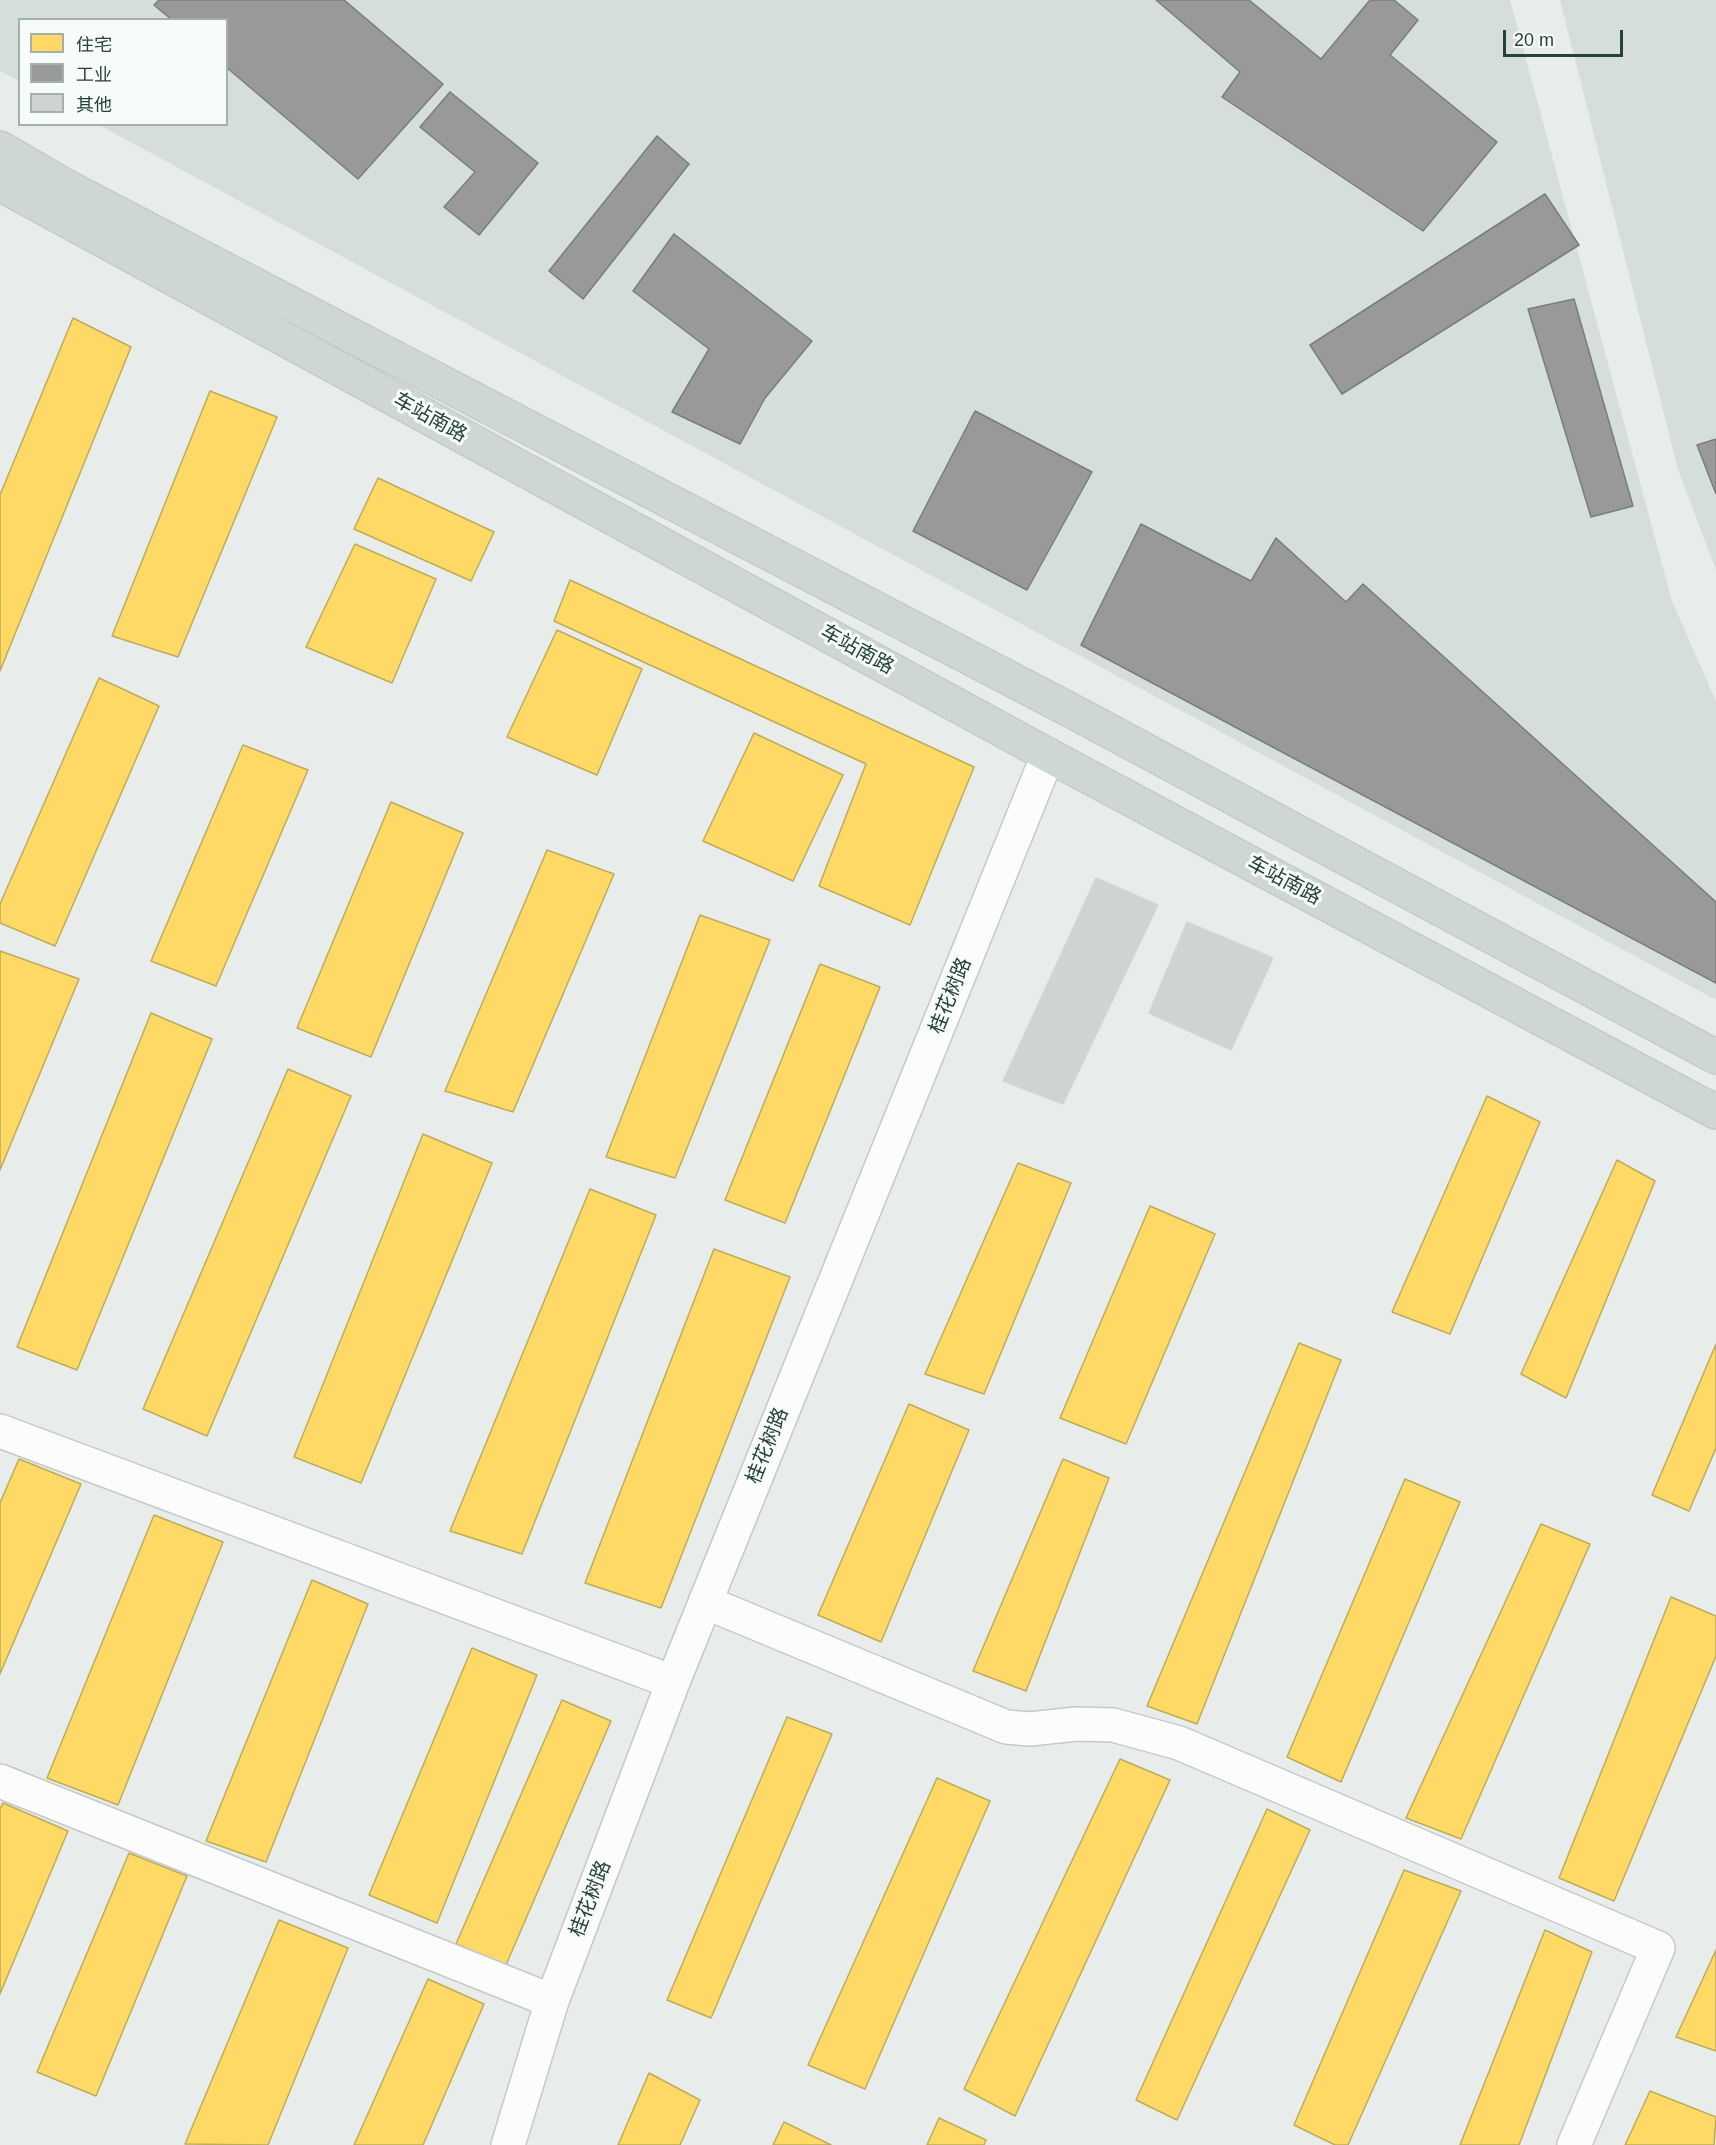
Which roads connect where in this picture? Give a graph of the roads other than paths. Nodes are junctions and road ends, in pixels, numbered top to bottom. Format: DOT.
graph roads {
  1 [pos="0,148"];
  2 [pos="0,184"];
  3 [pos="1048,755"];
  4 [pos="1716,1058"];
  5 [pos="1716,1112"];
  6 [pos="0,1431"];
  7 [pos="705,1602"];
  8 [pos="673,1682"];
  9 [pos="0,1781"];
  10 [pos="552,2001"];
  11 [pos="508,2145"];
  12 [pos="1574,2145"];
  1 -- 4 [label="main road, 车站南路"];
  2 -- 3 [label="main road, 车站南路"];
  3 -- 5 [label="main road, 车站南路"];
  3 -- 7 [label="street, 桂花树路"];
  6 -- 8 [label="street"];
  7 -- 8 [label="street, 桂花树路"];
  7 -- 12 [label="street"];
  8 -- 10 [label="street, 桂花树路"];
  9 -- 10 [label="street"];
  10 -- 11 [label="street, 桂花树路"];
}
